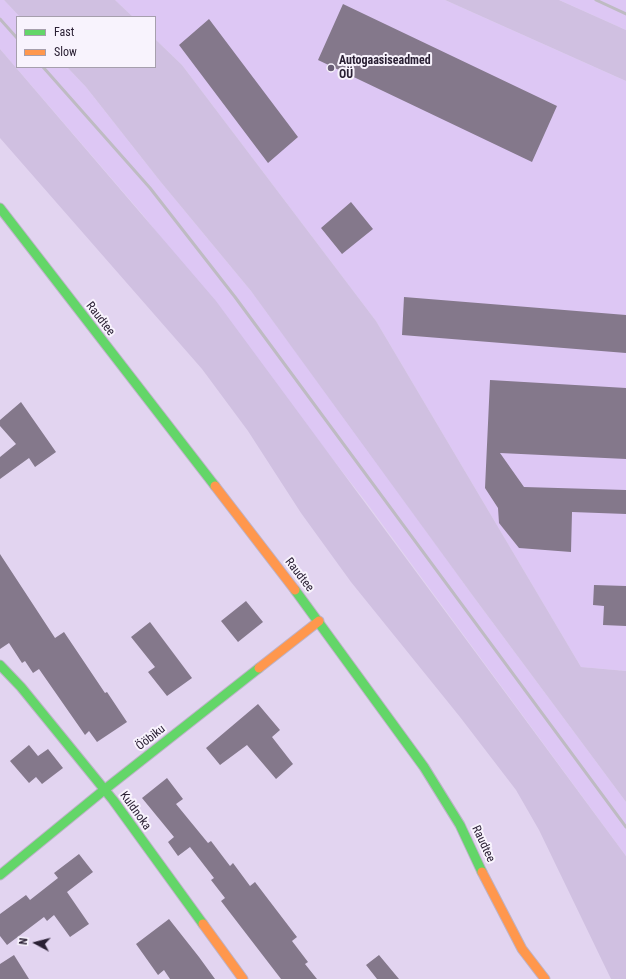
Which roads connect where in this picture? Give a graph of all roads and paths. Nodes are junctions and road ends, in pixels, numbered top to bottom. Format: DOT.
graph roads {
  1 [pos="0,208"];
  2 [pos="319,621"];
  3 [pos="0,665"];
  4 [pos="104,790"];
  5 [pos="0,875"];
  6 [pos="243,979"];
  7 [pos="545,979"];
  1 -- 2 [label="street, Raudtee"];
  2 -- 4 [label="street, Ööbiku"];
  2 -- 7 [label="street, Raudtee"];
  3 -- 4 [label="street, Kuldnoka"];
  4 -- 5 [label="street, Ööbiku"];
  4 -- 6 [label="street, Kuldnoka"];
}
